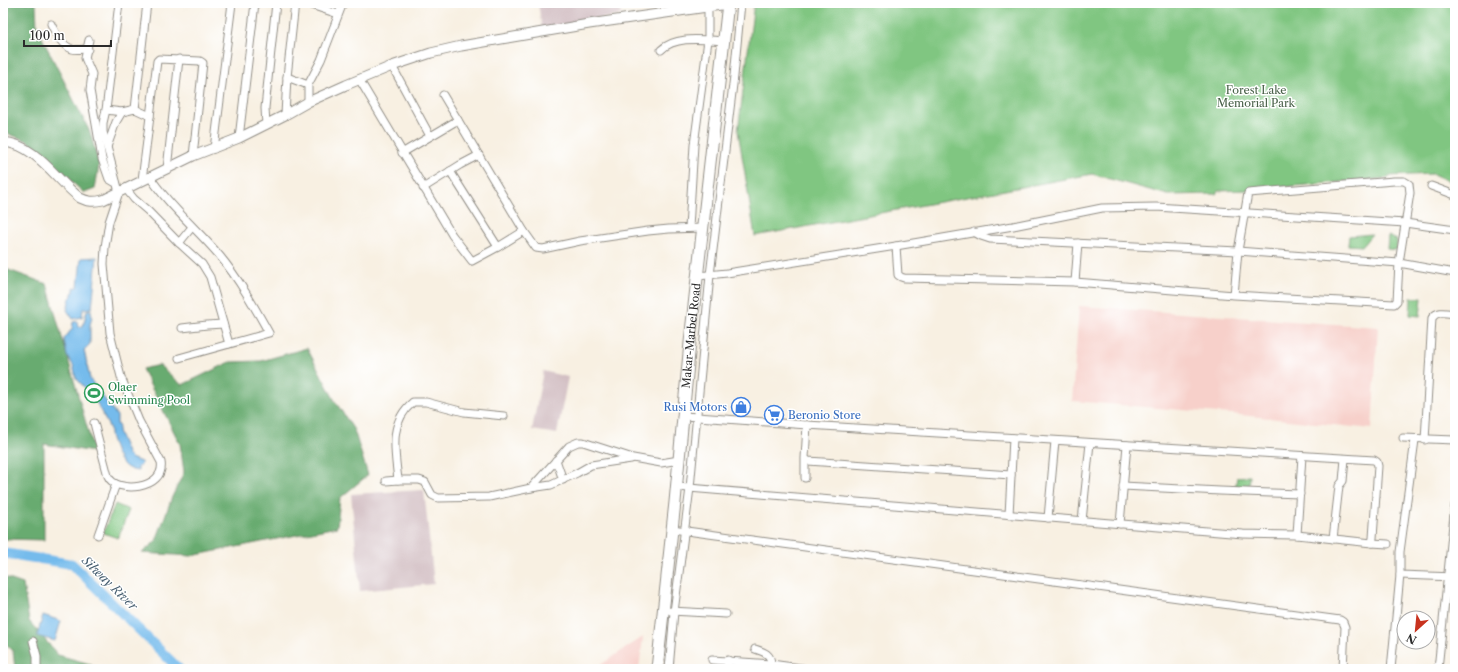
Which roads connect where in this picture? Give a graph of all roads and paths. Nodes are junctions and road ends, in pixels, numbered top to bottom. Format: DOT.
graph roads {
  1 [pos="119,3"];
  2 [pos="147,3"];
  3 [pos="232,3"];
  4 [pos="254,3"];
  5 [pos="276,3"];
  6 [pos="295,3"];
  7 [pos="306,3"];
  8 [pos="343,3"];
  9 [pos="728,3"];
  10 [pos="741,3"];
  11 [pos="708,7"];
  12 [pos="338,14"];
  13 [pos="51,24"];
  14 [pos="89,40"];
  15 [pos="708,40"];
  16 [pos="724,41"];
  17 [pos="88,49"];
  18 [pos="661,50"];
  19 [pos="179,59"];
  20 [pos="392,66"];
  21 [pos="287,77"];
  22 [pos="359,79"];
  23 [pos="308,85"];
  24 [pos="443,95"];
  25 [pos="308,102"];
  26 [pos="135,109"];
  27 [pos="106,110"];
  28 [pos="122,112"];
  29 [pos="150,116"];
  30 [pos="284,116"];
  31 [pos="458,120"];
  32 [pos="266,125"];
  33 [pos="430,136"];
  34 [pos="239,138"];
  35 [pos="3,142"];
  36 [pos="107,148"];
  37 [pos="214,149"];
  38 [pos="402,153"];
  39 [pos="479,155"];
  40 [pos="193,156"];
  41 [pos="167,169"];
  42 [pos="450,171"];
  43 [pos="146,178"];
  44 [pos="116,182"];
  45 [pos="1432,186"];
  46 [pos="423,188"];
  47 [pos="122,191"];
  48 [pos="1455,195"];
  49 [pos="1244,213"];
  50 [pos="1405,223"];
  51 [pos="192,227"];
  52 [pos="689,228"];
  53 [pos="703,228"];
  54 [pos="1455,230"];
  55 [pos="524,231"];
  56 [pos="974,232"];
  57 [pos="179,242"];
  58 [pos="1078,243"];
  59 [pos="896,246"];
  60 [pos="498,247"];
  61 [pos="1238,251"];
  62 [pos="1399,263"];
  63 [pos="1455,272"];
  64 [pos="710,275"];
  65 [pos="698,276"];
  66 [pos="1075,282"];
  67 [pos="1234,295"];
  68 [pos="1455,314"];
  69 [pos="223,324"];
  70 [pos="182,328"];
  71 [pos="229,344"];
  72 [pos="179,358"];
  73 [pos="504,416"];
  74 [pos="684,416"];
  75 [pos="697,417"];
  76 [pos="94,423"];
  77 [pos="807,425"];
  78 [pos="1013,438"];
  79 [pos="1403,438"];
  80 [pos="1415,440"];
  81 [pos="1425,440"];
  82 [pos="1455,440"];
  83 [pos="1055,441"];
  84 [pos="1090,443"];
  85 [pos="1127,445"];
  86 [pos="1302,456"];
  87 [pos="633,458"];
  88 [pos="1345,459"];
  89 [pos="556,460"];
  90 [pos="679,460"];
  91 [pos="805,460"];
  92 [pos="1011,475"];
  93 [pos="805,478"];
  94 [pos="398,480"];
  95 [pos="563,480"];
  96 [pos="386,481"];
  97 [pos="116,484"];
  98 [pos="1123,486"];
  99 [pos="677,487"];
  100 [pos="531,488"];
  101 [pos="690,488"];
  102 [pos="1300,494"];
  103 [pos="1455,505"];
  104 [pos="1009,515"];
  105 [pos="1048,518"];
  106 [pos="1082,521"];
  107 [pos="1120,524"];
  108 [pos="672,529"];
  109 [pos="684,531"];
  110 [pos="98,535"];
  111 [pos="1297,535"];
  112 [pos="1333,539"];
  113 [pos="1372,542"];
  114 [pos="1388,544"];
  115 [pos="1400,575"];
  116 [pos="1451,577"];
  117 [pos="669,611"];
  118 [pos="726,614"];
  119 [pos="33,641"];
  120 [pos="755,649"];
  121 [pos="712,660"];
  122 [pos="728,660"];
  123 [pos="770,667"];
  124 [pos="37,669"];
  125 [pos="657,669"];
  126 [pos="669,669"];
  127 [pos="727,669"];
  128 [pos="808,669"];
  129 [pos="1343,669"];
  130 [pos="1391,669"];
  131 [pos="1438,669"];
  1 -- 27 [label="street"];
  2 -- 26 [label="street"];
  3 -- 37 [label="street"];
  4 -- 34 [label="street"];
  5 -- 32 [label="street"];
  6 -- 21 [label="street"];
  7 -- 12 [label="street"];
  8 -- 12 [label="street"];
  9 -- 11 [label="main road"];
  9 -- 16 [label="main road, Makar-Marbel Road"];
  10 -- 64 [label="street"];
  11 -- 15 [label="street"];
  11 -- 20 [label="main road"];
  12 -- 23 [label="street"];
  13 -- 17 [label="street"];
  14 -- 17 [label="street"];
  15 -- 16 [label="street"];
  15 -- 18 [label="street"];
  15 -- 52 [label="street"];
  16 -- 53 [label="main road, Makar-Marbel Road"];
  17 -- 44 [label="street"];
  19 -- 29 [label="street"];
  19 -- 40 [label="street"];
  19 -- 41 [label="street"];
  20 -- 22 [label="main road"];
  20 -- 33 [label="street"];
  21 -- 23 [label="street"];
  21 -- 30 [label="street"];
  22 -- 25 [label="main road"];
  22 -- 38 [label="street"];
  23 -- 25 [label="street"];
  24 -- 31 [label="street"];
  25 -- 30 [label="main road"];
  26 -- 28 [label="street"];
  26 -- 29 [label="street"];
  27 -- 28 [label="street"];
  27 -- 36 [label="street"];
  28 -- 36 [label="street"];
  29 -- 43 [label="street"];
  30 -- 32 [label="main road"];
  31 -- 33 [label="street"];
  31 -- 39 [label="street"];
  32 -- 34 [label="main road"];
  33 -- 38 [label="street"];
  34 -- 37 [label="main road"];
  35 -- 47 [label="main road"];
  36 -- 44 [label="street"];
  37 -- 40 [label="main road"];
  38 -- 46 [label="street"];
  39 -- 42 [label="street"];
  39 -- 55 [label="street"];
  40 -- 41 [label="main road"];
  41 -- 43 [label="main road"];
  42 -- 46 [label="street"];
  42 -- 60 [label="street"];
  43 -- 47 [label="main road"];
  43 -- 51 [label="street"];
  44 -- 47 [label="street"];
  45 -- 48 [label="street"];
  46 -- 60 [label="street"];
  47 -- 57 [label="street"];
  47 -- 97 [label="street"];
  49 -- 50 [label="street"];
  49 -- 50 [label="street"];
  49 -- 56 [label="street"];
  49 -- 61 [label="street"];
  50 -- 54 [label="street"];
  50 -- 62 [label="street"];
  51 -- 57 [label="street"];
  51 -- 71 [label="street"];
  52 -- 53 [label="street"];
  52 -- 55 [label="street"];
  53 -- 65 [label="main road, Makar-Marbel Road"];
  55 -- 60 [label="street"];
  56 -- 58 [label="street"];
  56 -- 59 [label="street"];
  57 -- 69 [label="street"];
  58 -- 61 [label="street"];
  58 -- 66 [label="street"];
  59 -- 64 [label="street"];
  59 -- 66 [label="street"];
  61 -- 62 [label="street"];
  61 -- 67 [label="street"];
  62 -- 63 [label="street"];
  62 -- 67 [label="street"];
  64 -- 65 [label="street"];
  64 -- 75 [label="street"];
  65 -- 74 [label="main road, Makar-Marbel Road"];
  66 -- 67 [label="street"];
  68 -- 81 [label="street"];
  69 -- 70 [label="street"];
  69 -- 71 [label="street"];
  71 -- 72 [label="street"];
  73 -- 94 [label="street"];
  74 -- 75 [label="street"];
  74 -- 90 [label="main road, Makar-Marbel Road"];
  75 -- 77 [label="street"];
  75 -- 101 [label="street"];
  76 -- 97 [label="street"];
  77 -- 78 [label="street"];
  77 -- 91 [label="street"];
  78 -- 83 [label="street"];
  78 -- 92 [label="street"];
  79 -- 80 [label="street"];
  80 -- 81 [label="street"];
  80 -- 115 [label="street"];
  81 -- 82 [label="street"];
  83 -- 84 [label="street"];
  83 -- 105 [label="street"];
  84 -- 85 [label="street"];
  84 -- 106 [label="street"];
  85 -- 86 [label="street"];
  85 -- 98 [label="street"];
  86 -- 88 [label="street"];
  86 -- 102 [label="street"];
  87 -- 89 [label="street"];
  87 -- 90 [label="street"];
  87 -- 95 [label="street"];
  88 -- 112 [label="street"];
  88 -- 113 [label="street"];
  89 -- 95 [label="street"];
  89 -- 100 [label="street"];
  90 -- 99 [label="main road, Makar-Marbel Road"];
  91 -- 92 [label="street"];
  91 -- 93 [label="street"];
  92 -- 104 [label="street"];
  94 -- 96 [label="street"];
  94 -- 100 [label="street"];
  95 -- 100 [label="street"];
  97 -- 110 [label="street"];
  98 -- 102 [label="street"];
  98 -- 107 [label="street"];
  99 -- 101 [label="street"];
  99 -- 108 [label="main road, Makar-Marbel Road"];
  101 -- 104 [label="street"];
  101 -- 109 [label="street"];
  102 -- 111 [label="street"];
  103 -- 116 [label="street"];
  104 -- 105 [label="street"];
  105 -- 106 [label="street"];
  106 -- 107 [label="street"];
  107 -- 111 [label="street"];
  108 -- 109 [label="street"];
  108 -- 117 [label="main road, Makar-Marbel Road"];
  109 -- 117 [label="street"];
  109 -- 129 [label="street"];
  111 -- 112 [label="street"];
  112 -- 113 [label="street"];
  113 -- 114 [label="street"];
  115 -- 116 [label="street"];
  115 -- 130 [label="street"];
  116 -- 131 [label="street"];
  117 -- 118 [label="street"];
  117 -- 125 [label="main road, Makar-Marbel Road"];
  117 -- 126 [label="street"];
  119 -- 124 [label="street"];
  120 -- 123 [label="street"];
  121 -- 122 [label="street"];
  122 -- 123 [label="street"];
  122 -- 127 [label="street"];
  123 -- 128 [label="street"];
}
